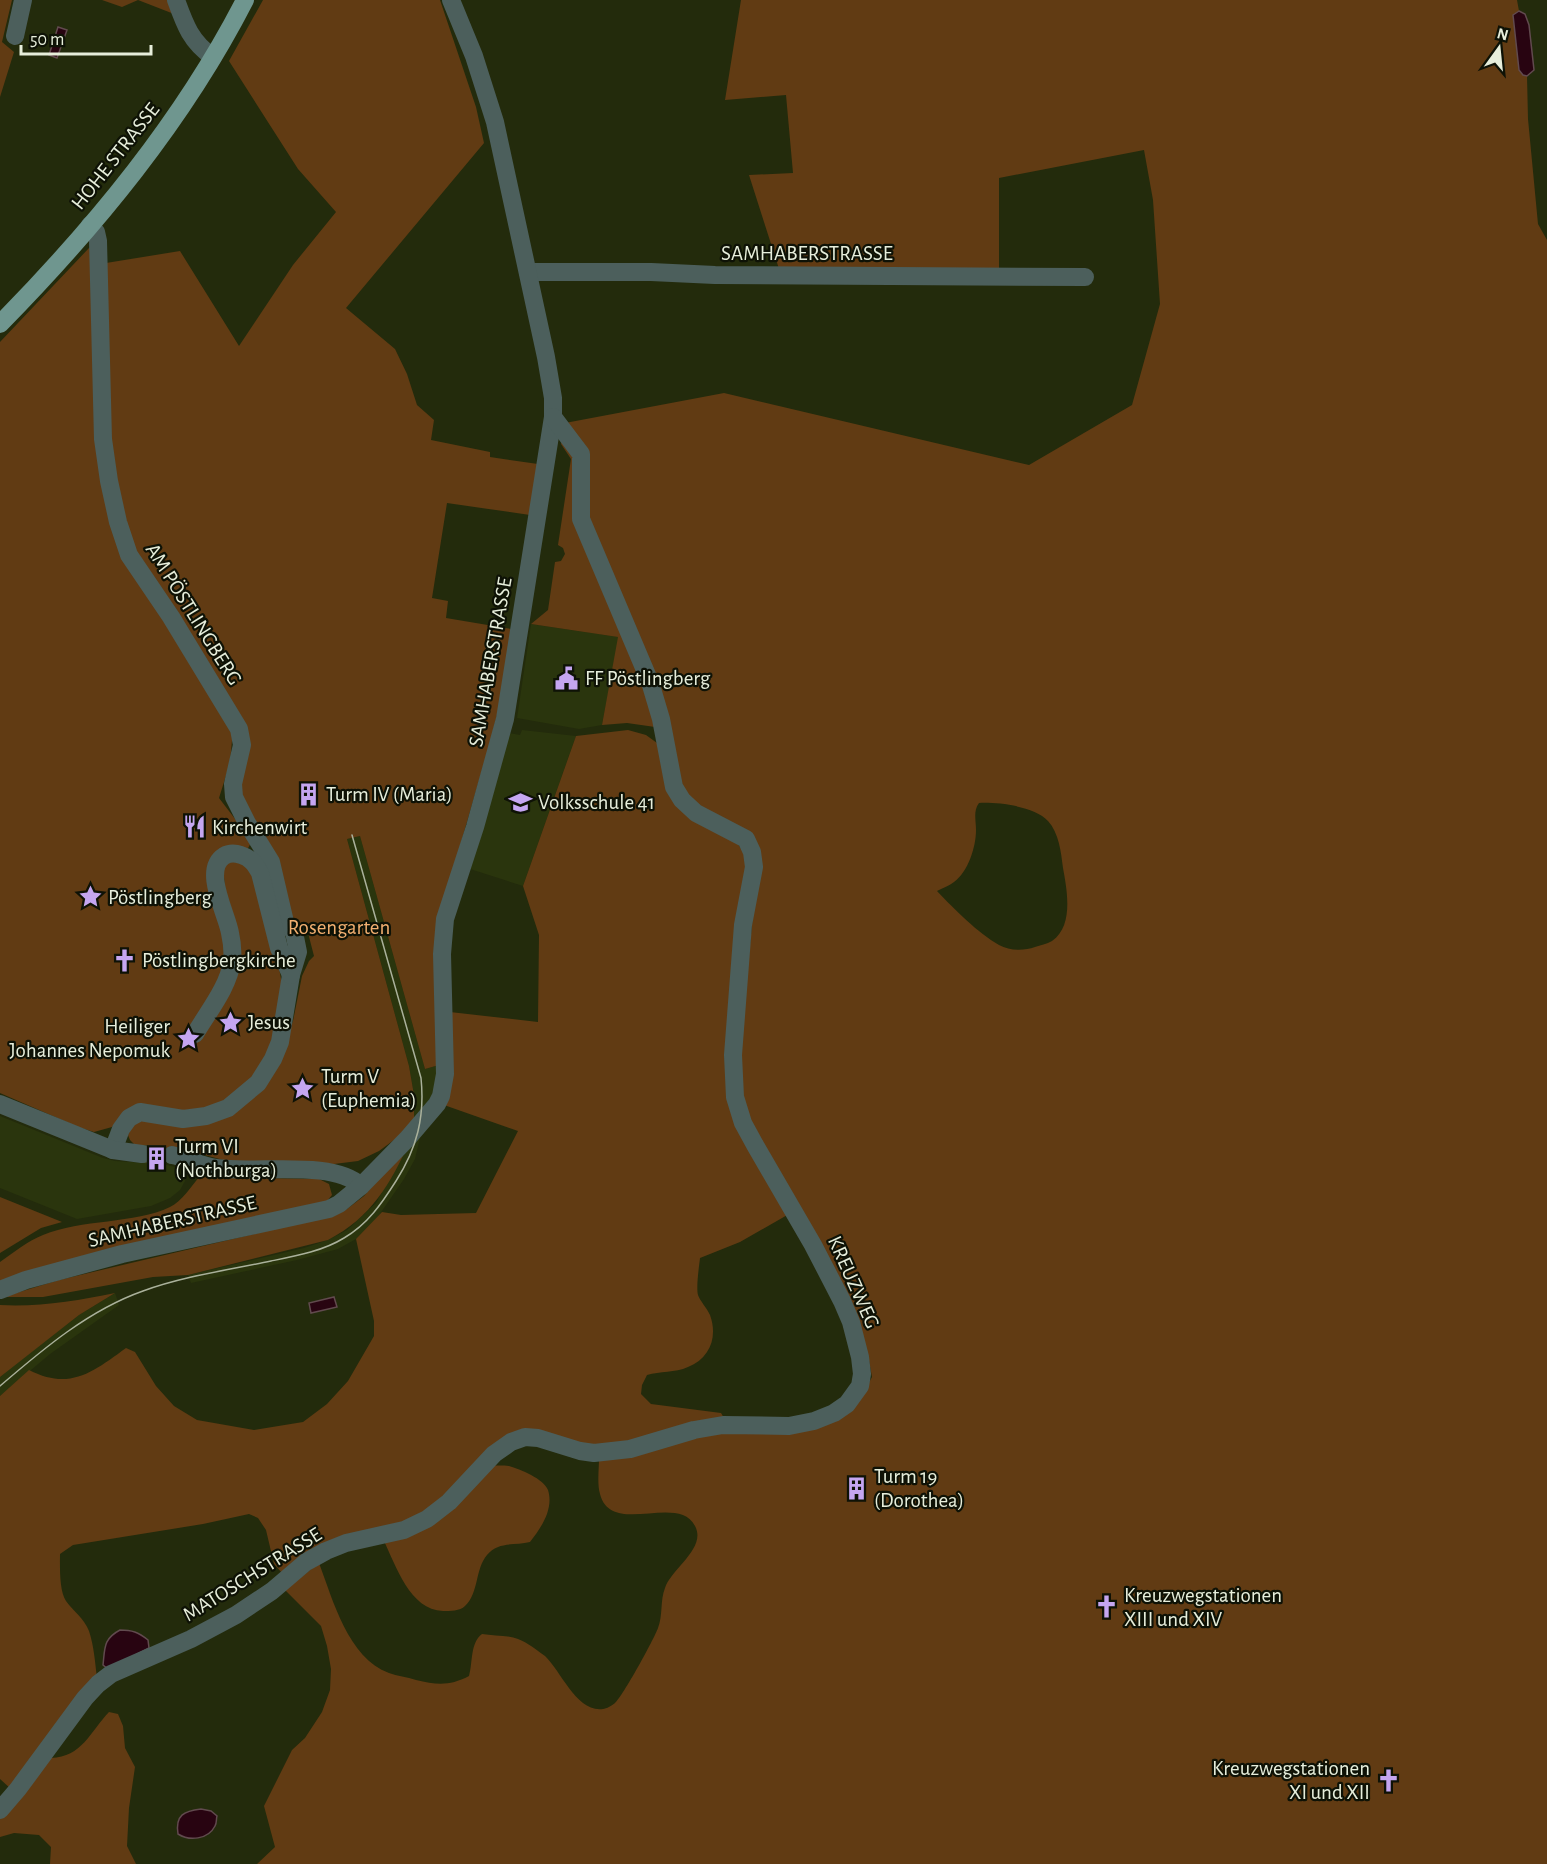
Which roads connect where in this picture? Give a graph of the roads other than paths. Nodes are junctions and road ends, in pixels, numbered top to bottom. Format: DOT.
graph roads {
  1 [pos="23,0"];
  2 [pos="176,0"];
  3 [pos="245,0"];
  4 [pos="451,0"];
  5 [pos="15,36"];
  6 [pos="213,57"];
  7 [pos="90,225"];
  8 [pos="528,272"];
  9 [pos="1085,277"];
  10 [pos="0,324"];
  11 [pos="553,417"];
  12 [pos="291,975"];
  13 [pos="195,1034"];
  14 [pos="0,1104"];
  15 [pos="113,1150"];
  16 [pos="142,1154"];
  17 [pos="172,1155"];
  18 [pos="361,1186"];
  19 [pos="0,1290"];
  20 [pos="862,1378"];
  21 [pos="0,1810"];
  1 -- 5 [label="street"];
  2 -- 6 [label="street"];
  3 -- 6 [label="main road, HOHE STRASSE"];
  4 -- 8 [label="street, SAMHABERSTRASSE"];
  6 -- 7 [label="main road, HOHE STRASSE"];
  7 -- 10 [label="main road, HOHE STRASSE"];
  7 -- 12 [label="street, AM PÖSTLINGBERG"];
  8 -- 9 [label="street, SAMHABERSTRASSE"];
  8 -- 11 [label="street, SAMHABERSTRASSE"];
  11 -- 18 [label="street, SAMHABERSTRASSE"];
  11 -- 20 [label="street, KREUZWEG"];
  12 -- 13 [label="street"];
  12 -- 15 [label="street, AM PÖSTLINGBERG"];
  14 -- 15 [label="street"];
  15 -- 16 [label="street"];
  17 -- 18 [label="street"];
  18 -- 19 [label="street, SAMHABERSTRASSE"];
  20 -- 21 [label="street, MATOSCHSTRASSE"];
}
